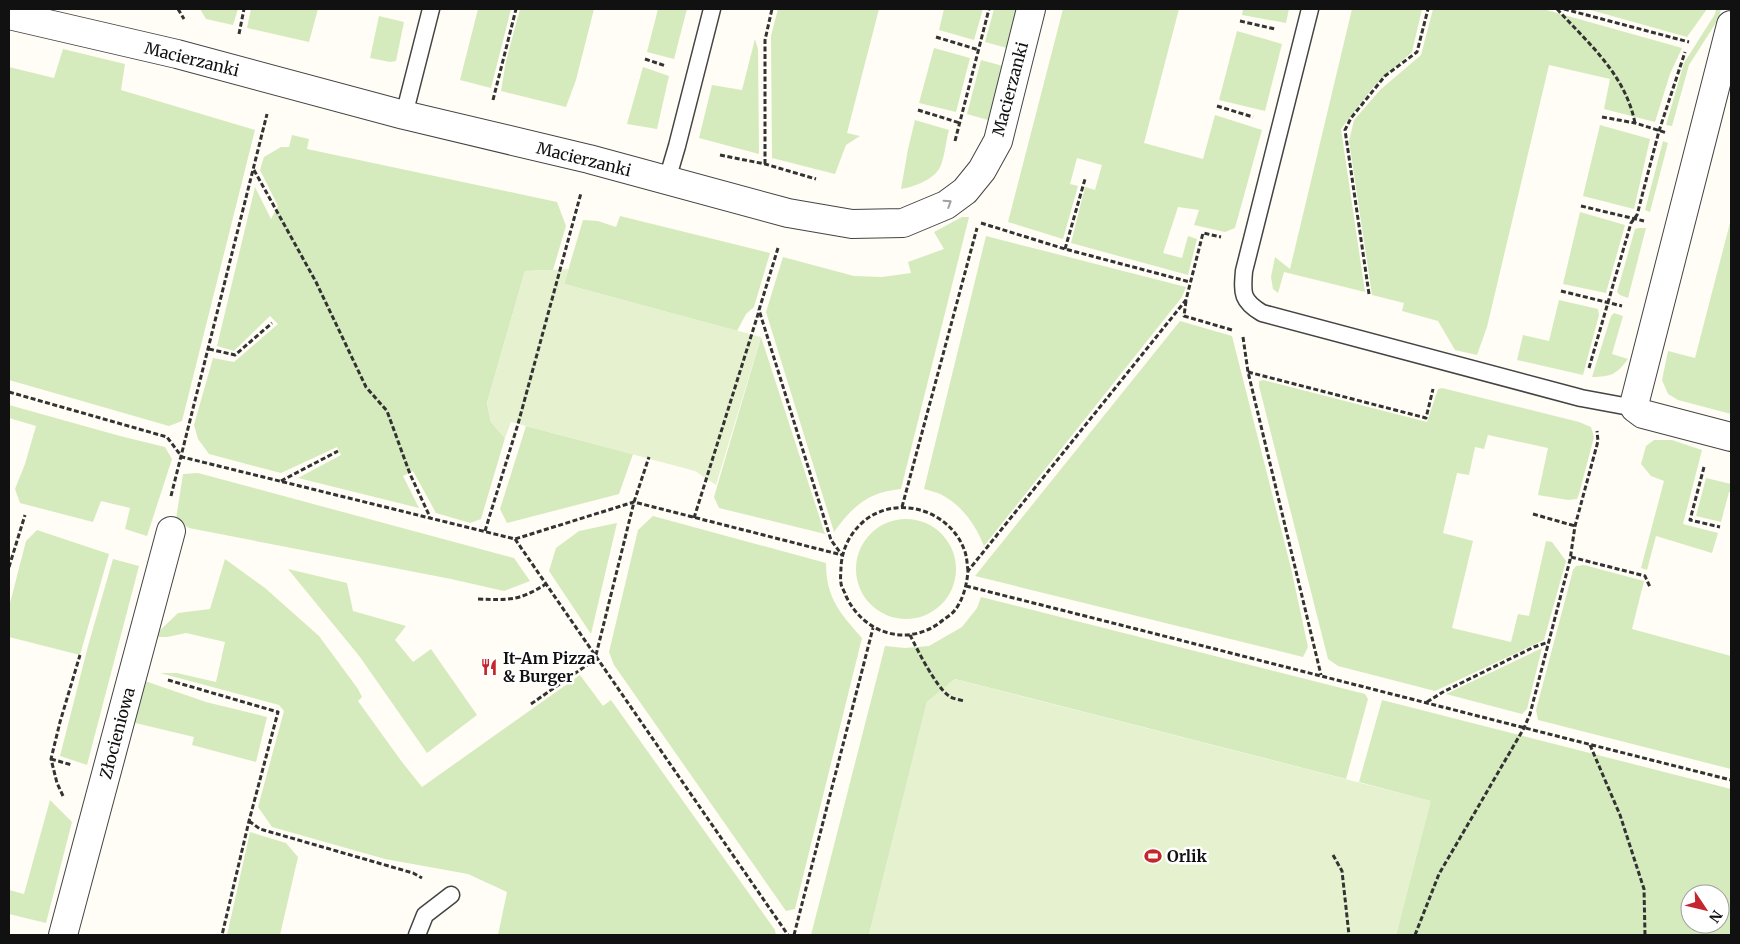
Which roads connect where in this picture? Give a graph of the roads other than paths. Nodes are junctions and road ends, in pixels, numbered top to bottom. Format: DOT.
graph roads {
  1 [pos="431,9"];
  2 [pos="712,9"];
  3 [pos="1031,9"];
  4 [pos="1310,9"];
  5 [pos="9,15"];
  6 [pos="1731,25"];
  7 [pos="404,115"];
  8 [pos="667,180"];
  9 [pos="1635,408"];
  10 [pos="1722,435"];
  11 [pos="171,531"];
  12 [pos="451,895"];
  13 [pos="63,935"];
  14 [pos="418,935"];
  1 -- 7 [label="lane"];
  2 -- 8 [label="lane"];
  8 -- 3 [label="street, Macierzanki, one-way"];
  4 -- 9 [label="lane"];
  5 -- 7 [label="street, Macierzanki"];
  6 -- 9 [label="street"];
  7 -- 8 [label="street, Macierzanki"];
  9 -- 10 [label="street"];
  11 -- 13 [label="street, Złocieniowa"];
  12 -- 14 [label="lane"];
}
